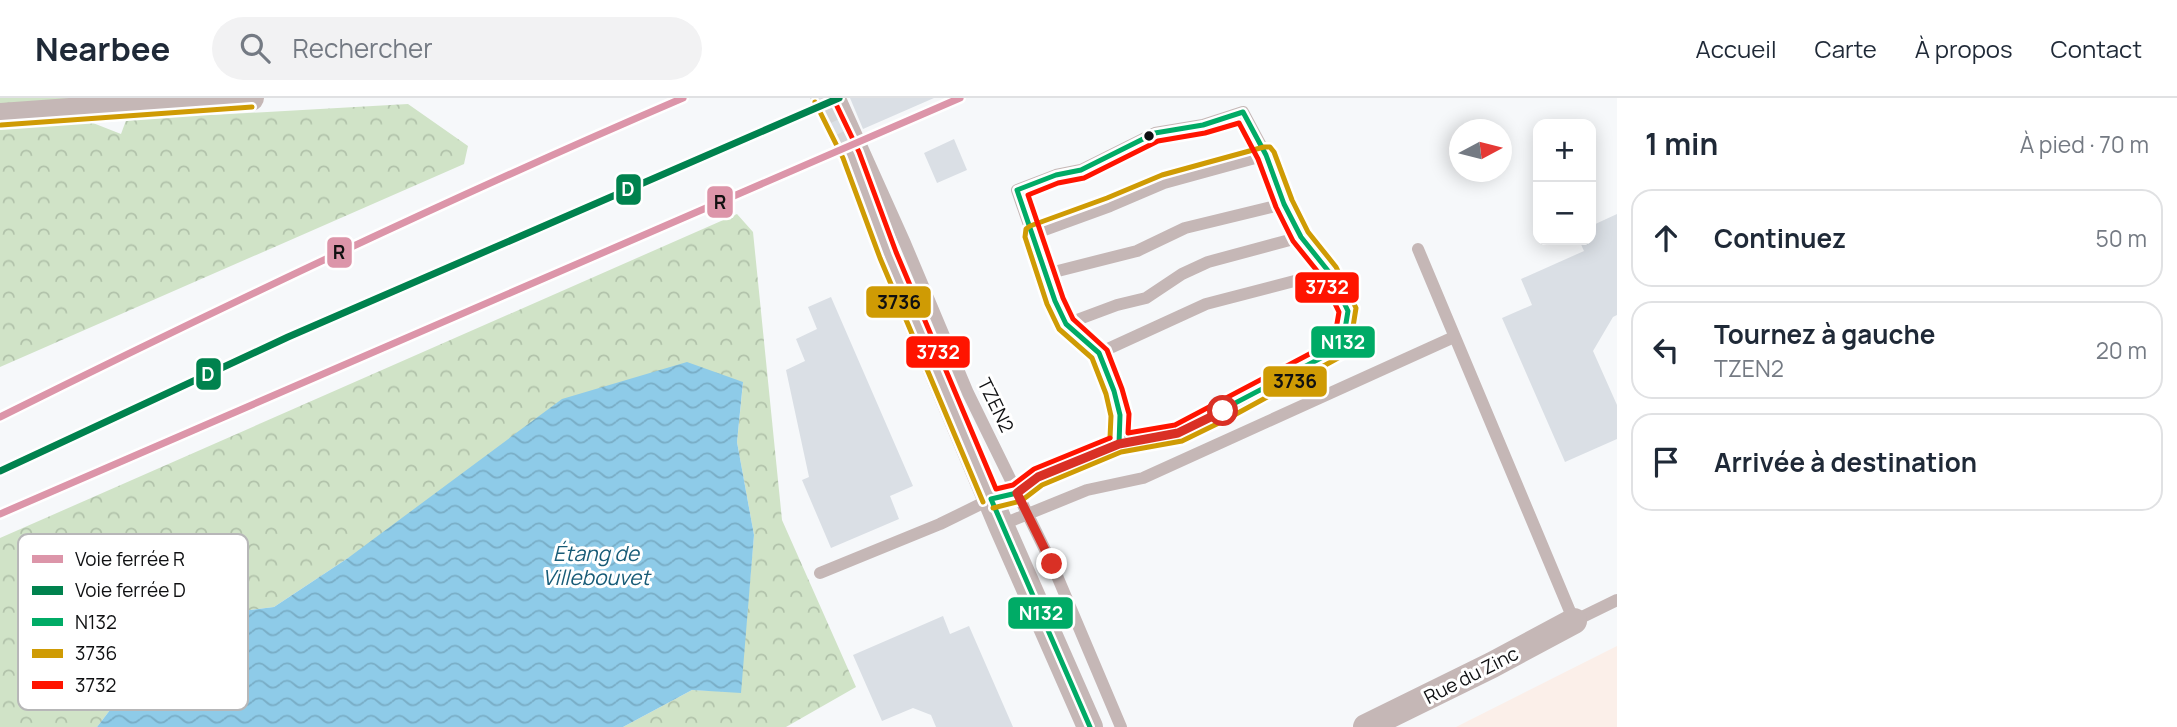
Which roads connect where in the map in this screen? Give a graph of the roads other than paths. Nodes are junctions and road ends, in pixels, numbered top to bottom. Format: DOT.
graph roads {
  1 [pos="251,98"];
  2 [pos="839,98"];
  3 [pos="0,116"];
  4 [pos="851,155"];
  5 [pos="1266,155"];
  6 [pos="1284,204"];
  7 [pos="1033,234"];
  8 [pos="1301,237"];
  9 [pos="1418,249"];
  10 [pos="1329,272"];
  11 [pos="1046,274"];
  12 [pos="1066,324"];
  13 [pos="1454,337"];
  14 [pos="1099,353"];
  15 [pos="1119,444"];
  16 [pos="1017,493"];
  17 [pos="991,499"];
  18 [pos="1028,514"];
  19 [pos="1001,525"];
  20 [pos="820,573"];
  21 [pos="1617,600"];
  22 [pos="1574,621"];
  23 [pos="1090,727"];
  24 [pos="1121,727"];
  25 [pos="1366,727"];
  1 -- 3 [label="street"];
  2 -- 16 [label="lane, TZEN2"];
  4 -- 17 [label="street"];
  5 -- 6 [label="lane"];
  5 -- 7 [label="lane"];
  5 -- 7 [label="lane"];
  6 -- 8 [label="lane"];
  6 -- 11 [label="lane"];
  7 -- 11 [label="lane"];
  8 -- 10 [label="lane"];
  8 -- 12 [label="lane"];
  9 -- 13 [label="lane"];
  10 -- 14 [label="lane"];
  10 -- 15 [label="lane"];
  11 -- 12 [label="lane"];
  12 -- 14 [label="lane"];
  13 -- 18 [label="lane"];
  13 -- 22 [label="lane"];
  14 -- 15 [label="lane"];
  15 -- 16 [label="lane"];
  16 -- 17 [label="lane"];
  16 -- 18 [label="lane, TZEN2"];
  17 -- 19 [label="street"];
  17 -- 20 [label="lane"];
  18 -- 19 [label="lane"];
  18 -- 24 [label="lane, TZEN2"];
  19 -- 23 [label="street"];
  21 -- 22 [label="lane"];
  22 -- 25 [label="street, Rue du Zinc"];
}
